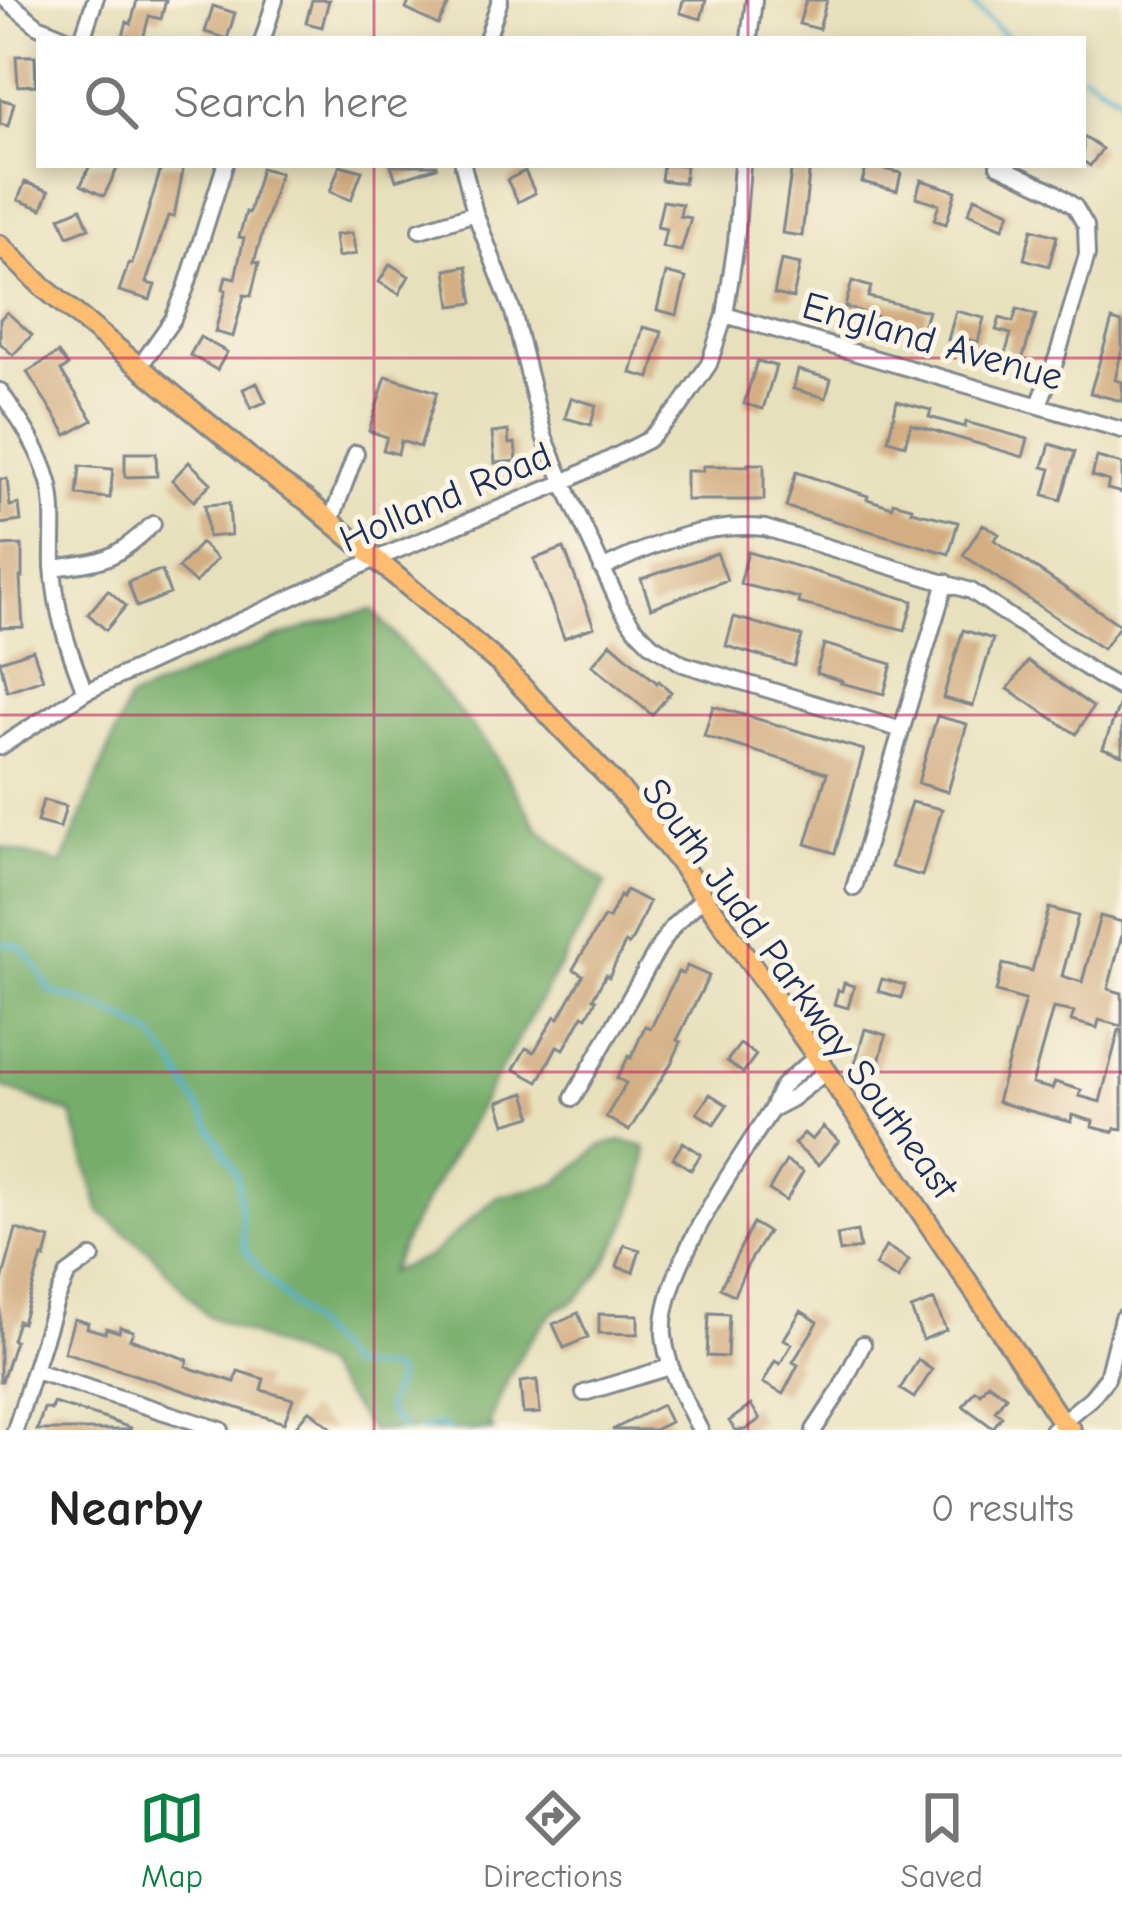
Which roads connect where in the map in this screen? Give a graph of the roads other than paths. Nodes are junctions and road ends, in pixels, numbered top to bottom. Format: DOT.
graph roads {
  1 [pos="6,0"];
  2 [pos="95,0"];
  3 [pos="275,0"];
  4 [pos="500,0"];
  5 [pos="754,0"];
  6 [pos="62,36"];
  7 [pos="83,36"];
  8 [pos="264,36"];
  9 [pos="488,36"];
  10 [pos="749,36"];
  11 [pos="224,168"];
  12 [pos="464,168"];
  13 [pos="742,168"];
  14 [pos="1005,168"];
  15 [pos="475,213"];
  16 [pos="420,230"];
  17 [pos="0,245"];
  18 [pos="725,315"];
  19 [pos="140,366"];
  20 [pos="0,392"];
  21 [pos="1040,405"];
  22 [pos="1122,430"];
  23 [pos="356,453"];
  24 [pos="564,482"];
  25 [pos="343,485"];
  26 [pos="306,500"];
  27 [pos="331,521"];
  28 [pos="152,524"];
  29 [pos="376,559"];
  30 [pos="53,568"];
  31 [pos="602,568"];
  32 [pos="946,582"];
  33 [pos="1122,689"];
  34 [pos="85,692"];
  35 [pos="902,730"];
  36 [pos="0,747"];
  37 [pos="854,888"];
  38 [pos="704,898"];
  39 [pos="822,1064"];
  40 [pos="574,1098"];
  41 [pos="92,1257"];
  42 [pos="1122,1318"];
  43 [pos="863,1344"];
  44 [pos="670,1366"];
  45 [pos="35,1371"];
  46 [pos="584,1394"];
  47 [pos="1061,1427"];
  48 [pos="15,1430"];
  49 [pos="221,1430"];
  50 [pos="700,1430"];
  51 [pos="814,1430"];
  1 -- 6 [label="street"];
  2 -- 7 [label="street"];
  3 -- 8 [label="street"];
  4 -- 9 [label="street"];
  5 -- 10 [label="street"];
  11 -- 19 [label="street"];
  12 -- 15 [label="street"];
  13 -- 18 [label="street, Holland Road"];
  14 -- 21 [label="street"];
  15 -- 16 [label="street"];
  15 -- 24 [label="street"];
  17 -- 19 [label="highway, South Judd Parkway Southeast"];
  18 -- 21 [label="street, England Avenue"];
  18 -- 24 [label="street, Holland Road"];
  19 -- 26 [label="highway, South Judd Parkway Southeast"];
  20 -- 30 [label="street"];
  21 -- 22 [label="street, England Avenue"];
  23 -- 25 [label="street"];
  24 -- 29 [label="street, Holland Road"];
  24 -- 31 [label="street"];
  25 -- 26 [label="street"];
  25 -- 27 [label="street"];
  26 -- 27 [label="highway, South Judd Parkway Southeast"];
  27 -- 29 [label="highway, South Judd Parkway Southeast"];
  28 -- 30 [label="street"];
  29 -- 34 [label="street, Holland Road"];
  29 -- 38 [label="highway, South Judd Parkway Southeast"];
  30 -- 34 [label="street"];
  31 -- 32 [label="street"];
  31 -- 35 [label="street"];
  32 -- 33 [label="street"];
  32 -- 35 [label="street"];
  34 -- 36 [label="street, Holland Road"];
  35 -- 37 [label="street"];
  38 -- 39 [label="highway, South Judd Parkway Southeast"];
  38 -- 40 [label="street"];
  39 -- 44 [label="street"];
  39 -- 47 [label="highway, South Judd Parkway Southeast"];
  41 -- 45 [label="street"];
  42 -- 47 [label="street"];
  43 -- 51 [label="street"];
  44 -- 46 [label="street"];
  44 -- 50 [label="street"];
  45 -- 48 [label="street"];
  45 -- 49 [label="street"];
}
